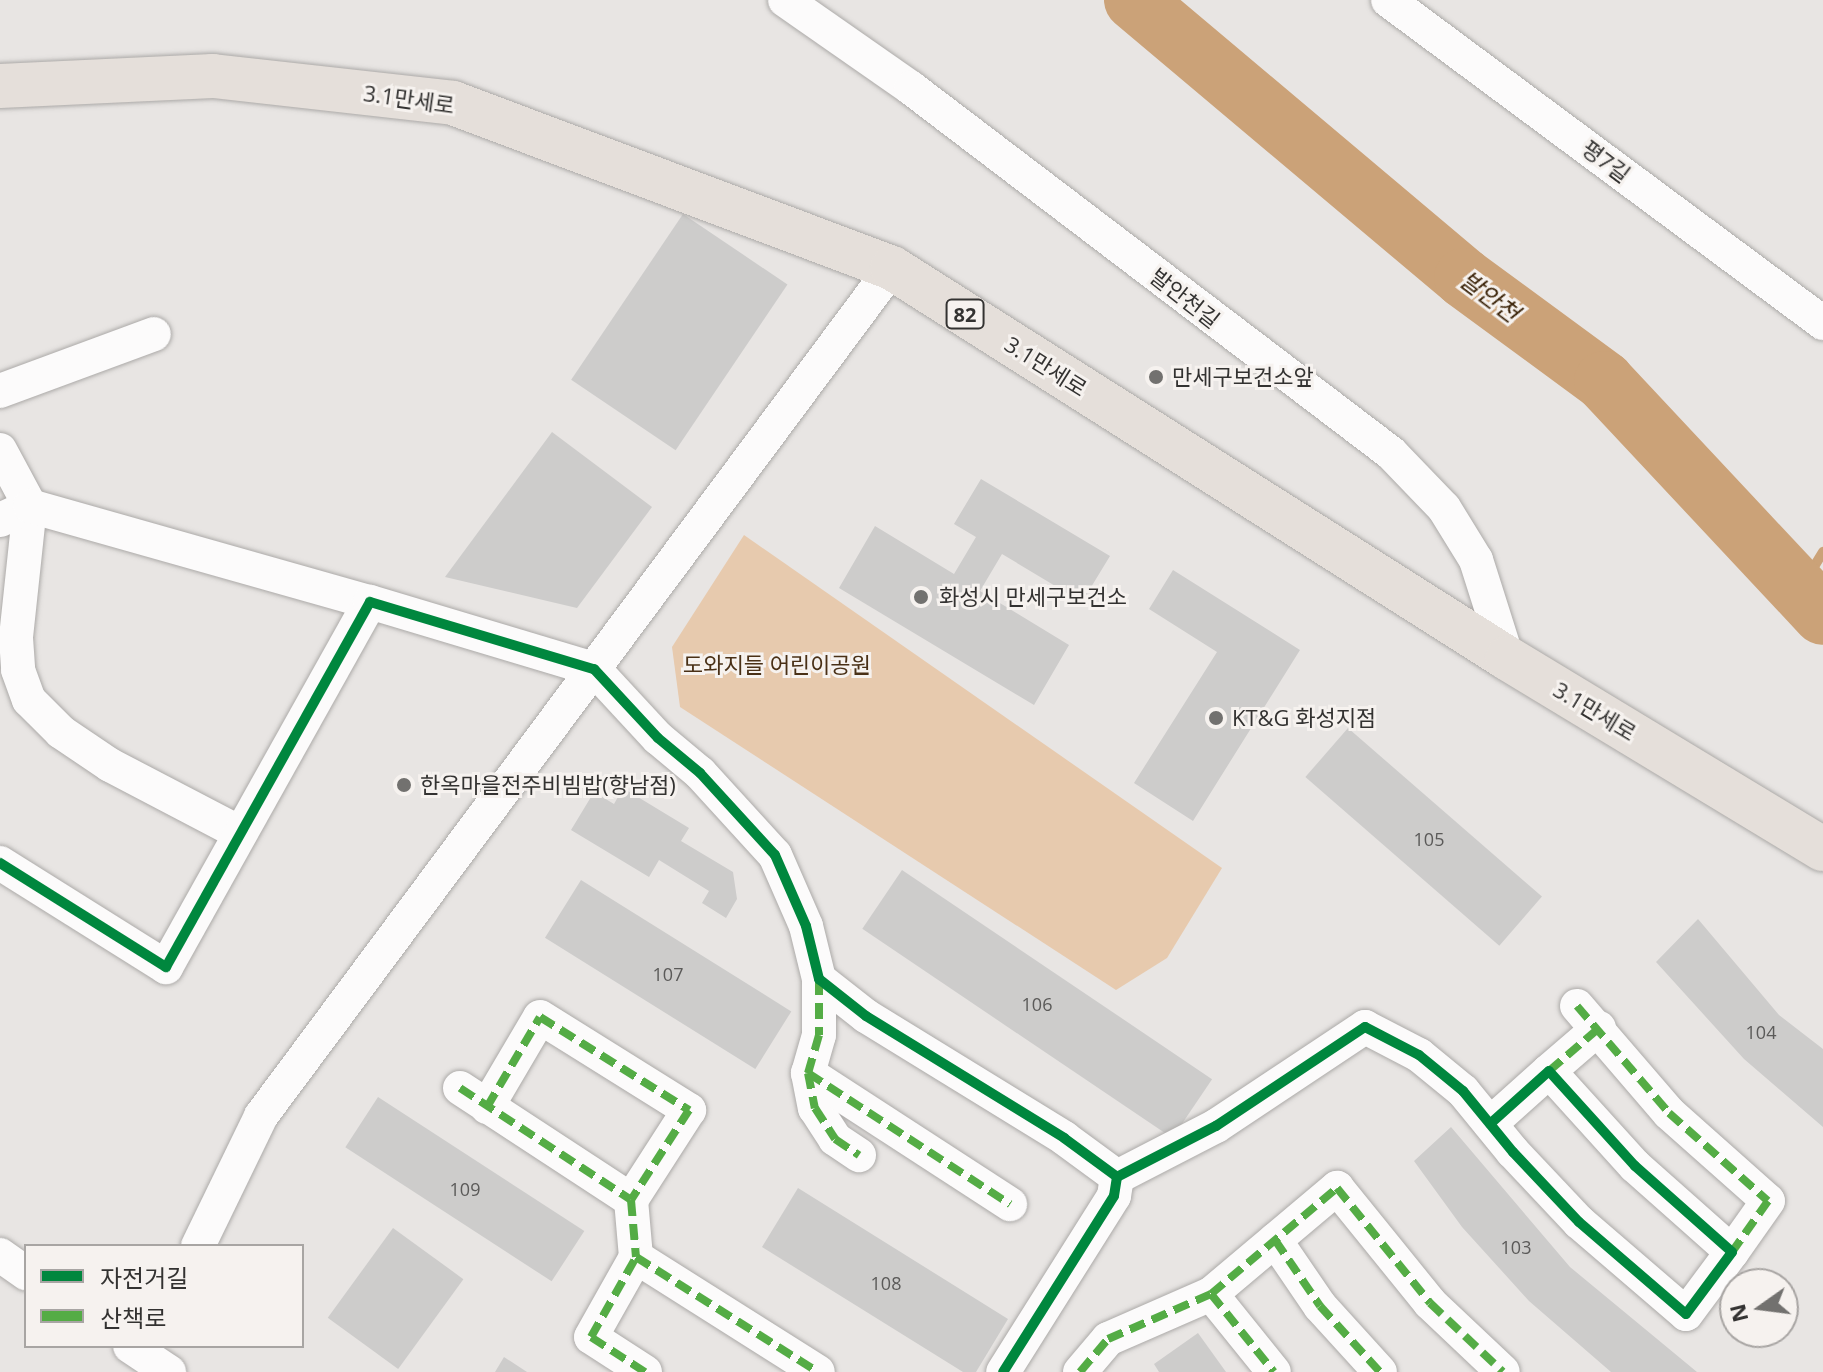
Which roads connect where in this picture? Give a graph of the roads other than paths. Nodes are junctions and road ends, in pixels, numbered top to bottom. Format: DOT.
graph roads {
  1 [pos="785,0"];
  2 [pos="1388,0"];
  3 [pos="0,86"];
  4 [pos="892,268"];
  5 [pos="1823,323"];
  6 [pos="154,334"];
  7 [pos="0,391"];
  8 [pos="0,450"];
  9 [pos="15,513"];
  10 [pos="370,602"];
  11 [pos="1507,658"];
  12 [pos="594,669"];
  13 [pos="240,833"];
  14 [pos="1823,849"];
  15 [pos="0,863"];
  16 [pos="819,979"];
  17 [pos="1549,1071"];
  18 [pos="808,1073"];
  19 [pos="1490,1124"];
  20 [pos="859,1155"];
  21 [pos="1117,1177"];
  22 [pos="631,1200"];
  23 [pos="1010,1204"];
  24 [pos="1275,1240"];
  25 [pos="199,1244"];
  26 [pos="1732,1252"];
  27 [pos="0,1255"];
  28 [pos="636,1257"];
  29 [pos="24,1272"];
  30 [pos="1211,1294"];
  31 [pos="645,1372"];
  32 [pos="818,1372"];
  33 [pos="1003,1372"];
  34 [pos="1080,1372"];
  35 [pos="1274,1372"];
  36 [pos="1380,1372"];
  37 [pos="1503,1372"];
  1 -- 11 [label="street, 발안천길"];
  2 -- 5 [label="street, 평7길"];
  3 -- 4 [label="main road, 3.1만세로 / 82"];
  4 -- 11 [label="main road, 3.1만세로 / 82"];
  4 -- 12 [label="street"];
  6 -- 7 [label="street"];
  8 -- 9 [label="street"];
  9 -- 10 [label="street"];
  9 -- 13 [label="street"];
  10 -- 12 [label="street"];
  10 -- 13 [label="street"];
  11 -- 14 [label="main road, 3.1만세로 / 82"];
  12 -- 16 [label="street"];
  12 -- 25 [label="street"];
  13 -- 15 [label="street"];
  16 -- 18 [label="street"];
  16 -- 21 [label="street"];
  17 -- 19 [label="street"];
  17 -- 26 [label="street"];
  17 -- 26 [label="street"];
  18 -- 20 [label="street"];
  18 -- 23 [label="street"];
  19 -- 21 [label="street"];
  19 -- 26 [label="street"];
  21 -- 33 [label="street"];
  22 -- 22 [label="street"];
  22 -- 28 [label="street"];
  24 -- 30 [label="street"];
  24 -- 36 [label="street"];
  24 -- 37 [label="street"];
  27 -- 29 [label="street"];
  28 -- 31 [label="street"];
  28 -- 32 [label="street"];
  30 -- 34 [label="street"];
  30 -- 35 [label="street"];
}
